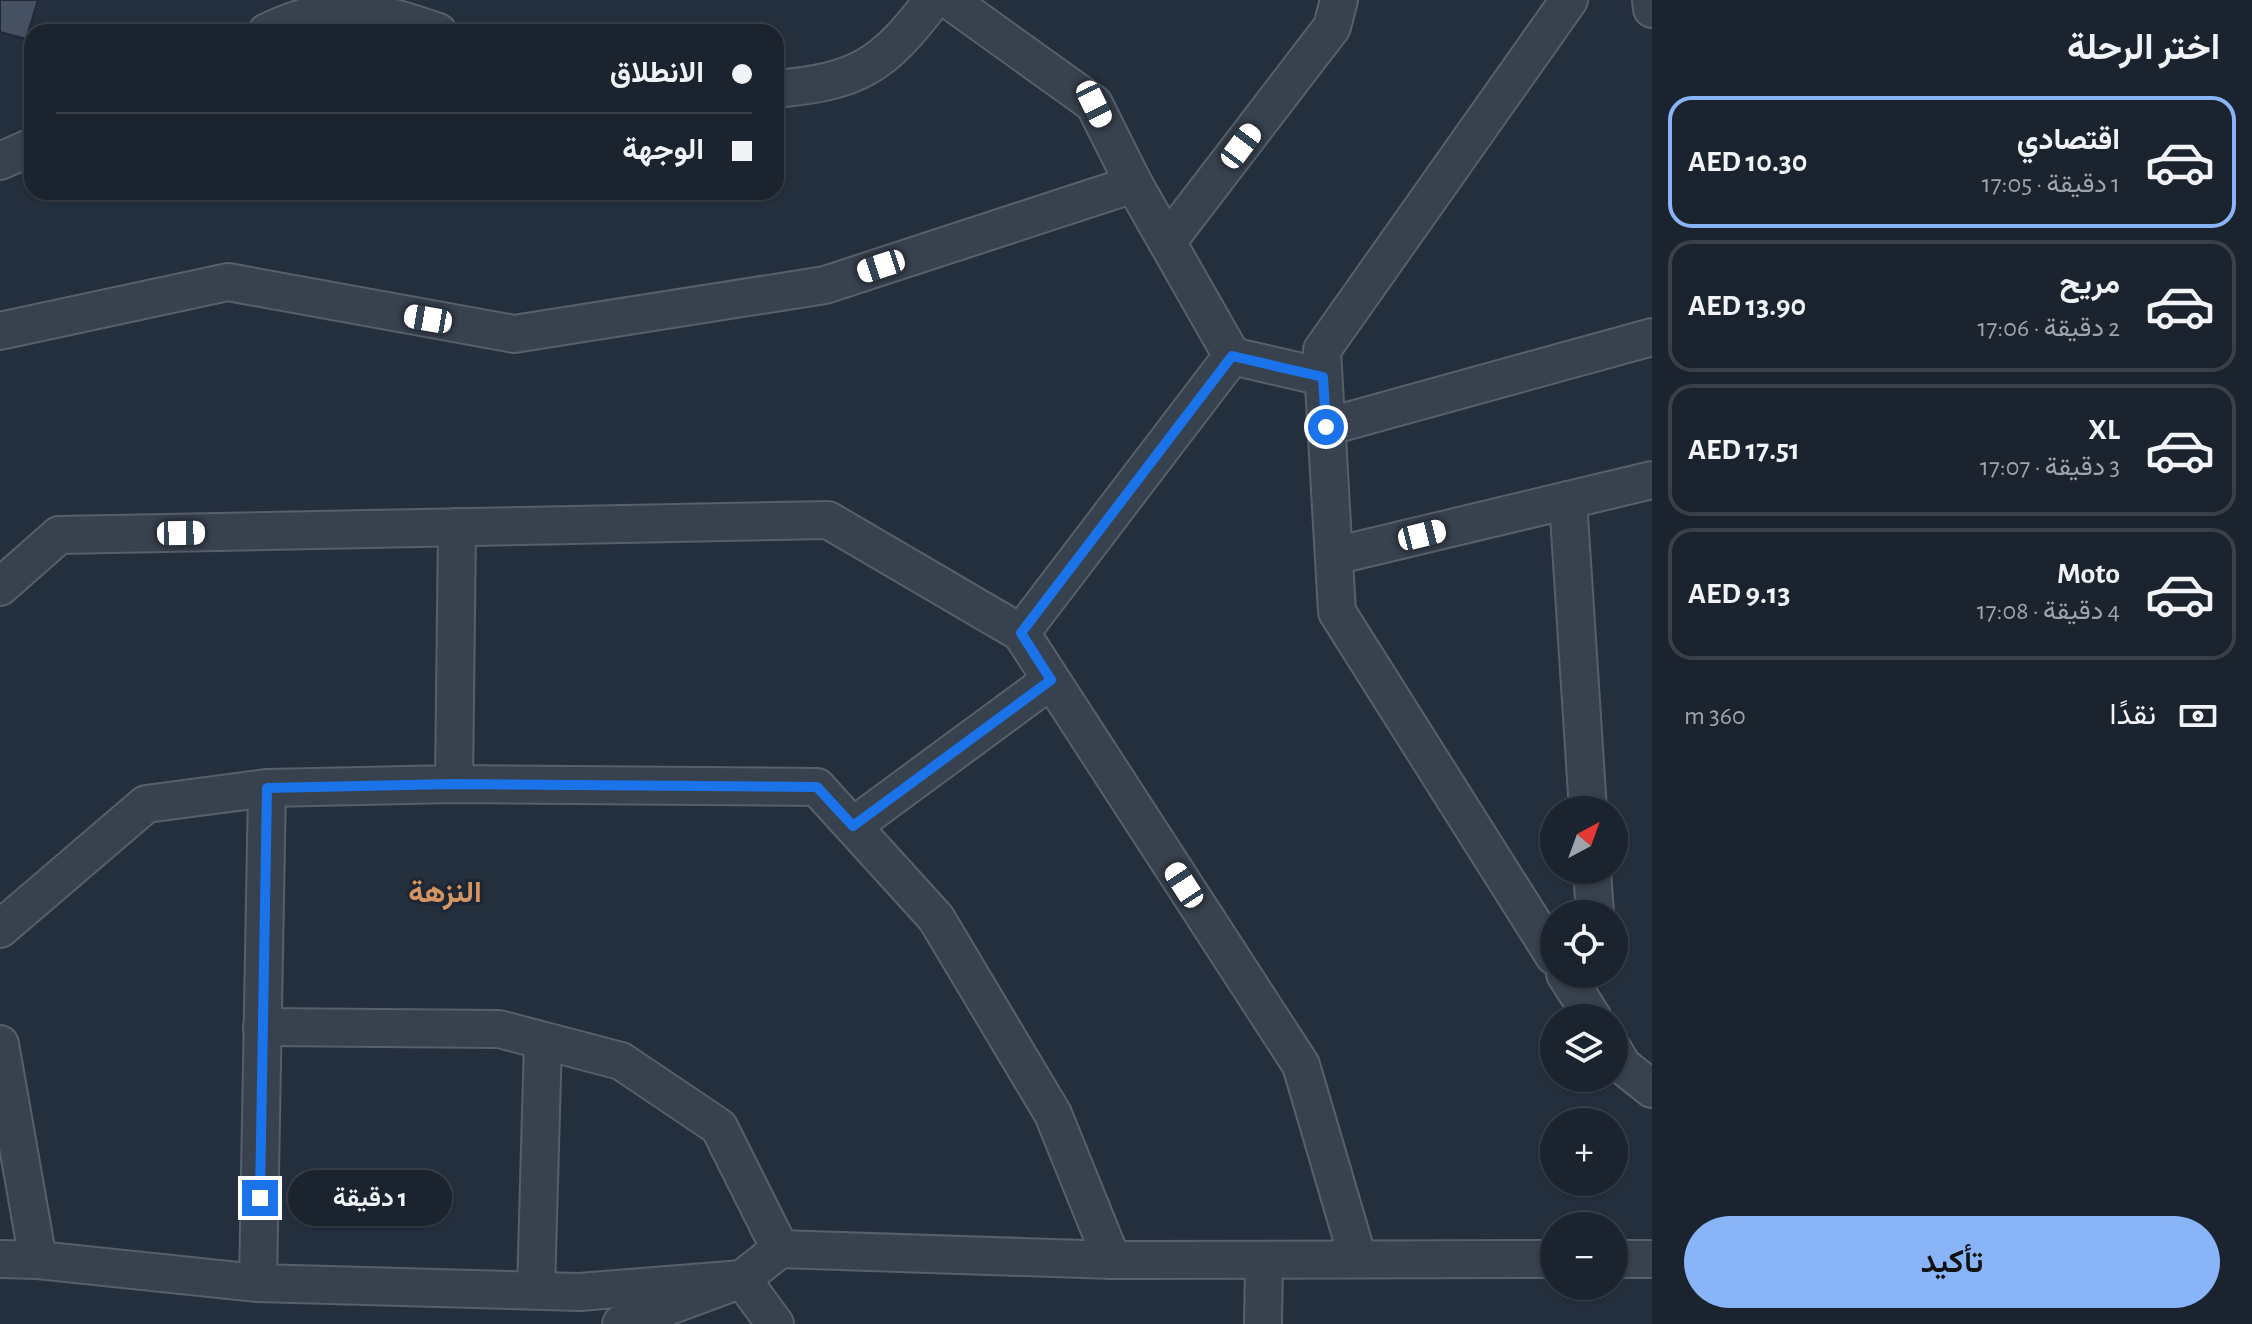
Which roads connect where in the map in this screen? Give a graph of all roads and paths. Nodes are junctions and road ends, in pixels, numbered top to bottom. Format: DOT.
graph roads {
  1 [pos="933,0"];
  2 [pos="949,0"];
  3 [pos="1339,0"];
  4 [pos="1569,0"];
  5 [pos="1651,0"];
  6 [pos="1652,9"];
  7 [pos="281,24"];
  8 [pos="415,24"];
  9 [pos="784,88"];
  10 [pos="24,150"];
  11 [pos="0,161"];
  12 [pos="1134,184"];
  13 [pos="1168,241"];
  14 [pos="0,331"];
  15 [pos="1652,337"];
  16 [pos="1232,356"];
  17 [pos="1323,377"];
  18 [pos="1326,427"];
  19 [pos="1652,480"];
  20 [pos="1568,500"];
  21 [pos="457,527"];
  22 [pos="1334,556"];
  23 [pos="0,587"];
  24 [pos="1021,633"];
  25 [pos="1051,680"];
  26 [pos="454,784"];
  27 [pos="267,788"];
  28 [pos="1587,796"];
  29 [pos="853,826"];
  30 [pos="0,929"];
  31 [pos="1540,934"];
  32 [pos="262,1027"];
  33 [pos="543,1041"];
  34 [pos="0,1044"];
  35 [pos="1628,1070"];
  36 [pos="1652,1089"];
  37 [pos="780,1249"];
  38 [pos="0,1259"];
  39 [pos="1358,1259"];
  40 [pos="1540,1259"];
  41 [pos="1628,1259"];
  42 [pos="1652,1259"];
  43 [pos="38,1260"];
  44 [pos="1112,1260"];
  45 [pos="1264,1260"];
  46 [pos="742,1279"];
  47 [pos="258,1283"];
  48 [pos="536,1290"];
  49 [pos="621,1324"];
  50 [pos="775,1324"];
  51 [pos="1263,1324"];
  1 -- 9 [label="street"];
  2 -- 12 [label="street"];
  3 -- 13 [label="street"];
  4 -- 17 [label="street"];
  5 -- 6 [label="street"];
  7 -- 8 [label="street"];
  10 -- 11 [label="street"];
  12 -- 13 [label="street"];
  12 -- 14 [label="street"];
  13 -- 16 [label="street"];
  15 -- 18 [label="street"];
  16 -- 17 [label="street"];
  16 -- 24 [label="street"];
  17 -- 18 [label="street"];
  18 -- 22 [label="street"];
  19 -- 20 [label="street"];
  20 -- 22 [label="street"];
  20 -- 28 [label="street"];
  21 -- 23 [label="street"];
  21 -- 24 [label="street"];
  21 -- 26 [label="street"];
  22 -- 31 [label="street"];
  24 -- 25 [label="street"];
  25 -- 29 [label="street"];
  25 -- 39 [label="street"];
  26 -- 27 [label="street"];
  26 -- 29 [label="street"];
  27 -- 30 [label="street"];
  27 -- 32 [label="street"];
  29 -- 44 [label="street"];
  32 -- 33 [label="street"];
  32 -- 47 [label="street"];
  33 -- 37 [label="street"];
  33 -- 48 [label="street"];
  34 -- 43 [label="street"];
  35 -- 36 [label="street"];
  37 -- 44 [label="street"];
  37 -- 46 [label="street"];
  38 -- 43 [label="street"];
  39 -- 40 [label="street"];
  39 -- 45 [label="street"];
  41 -- 42 [label="street"];
  43 -- 47 [label="street"];
  44 -- 45 [label="street"];
  45 -- 51 [label="street"];
  46 -- 48 [label="street"];
  46 -- 49 [label="street"];
  46 -- 50 [label="street"];
  47 -- 48 [label="street"];
}
